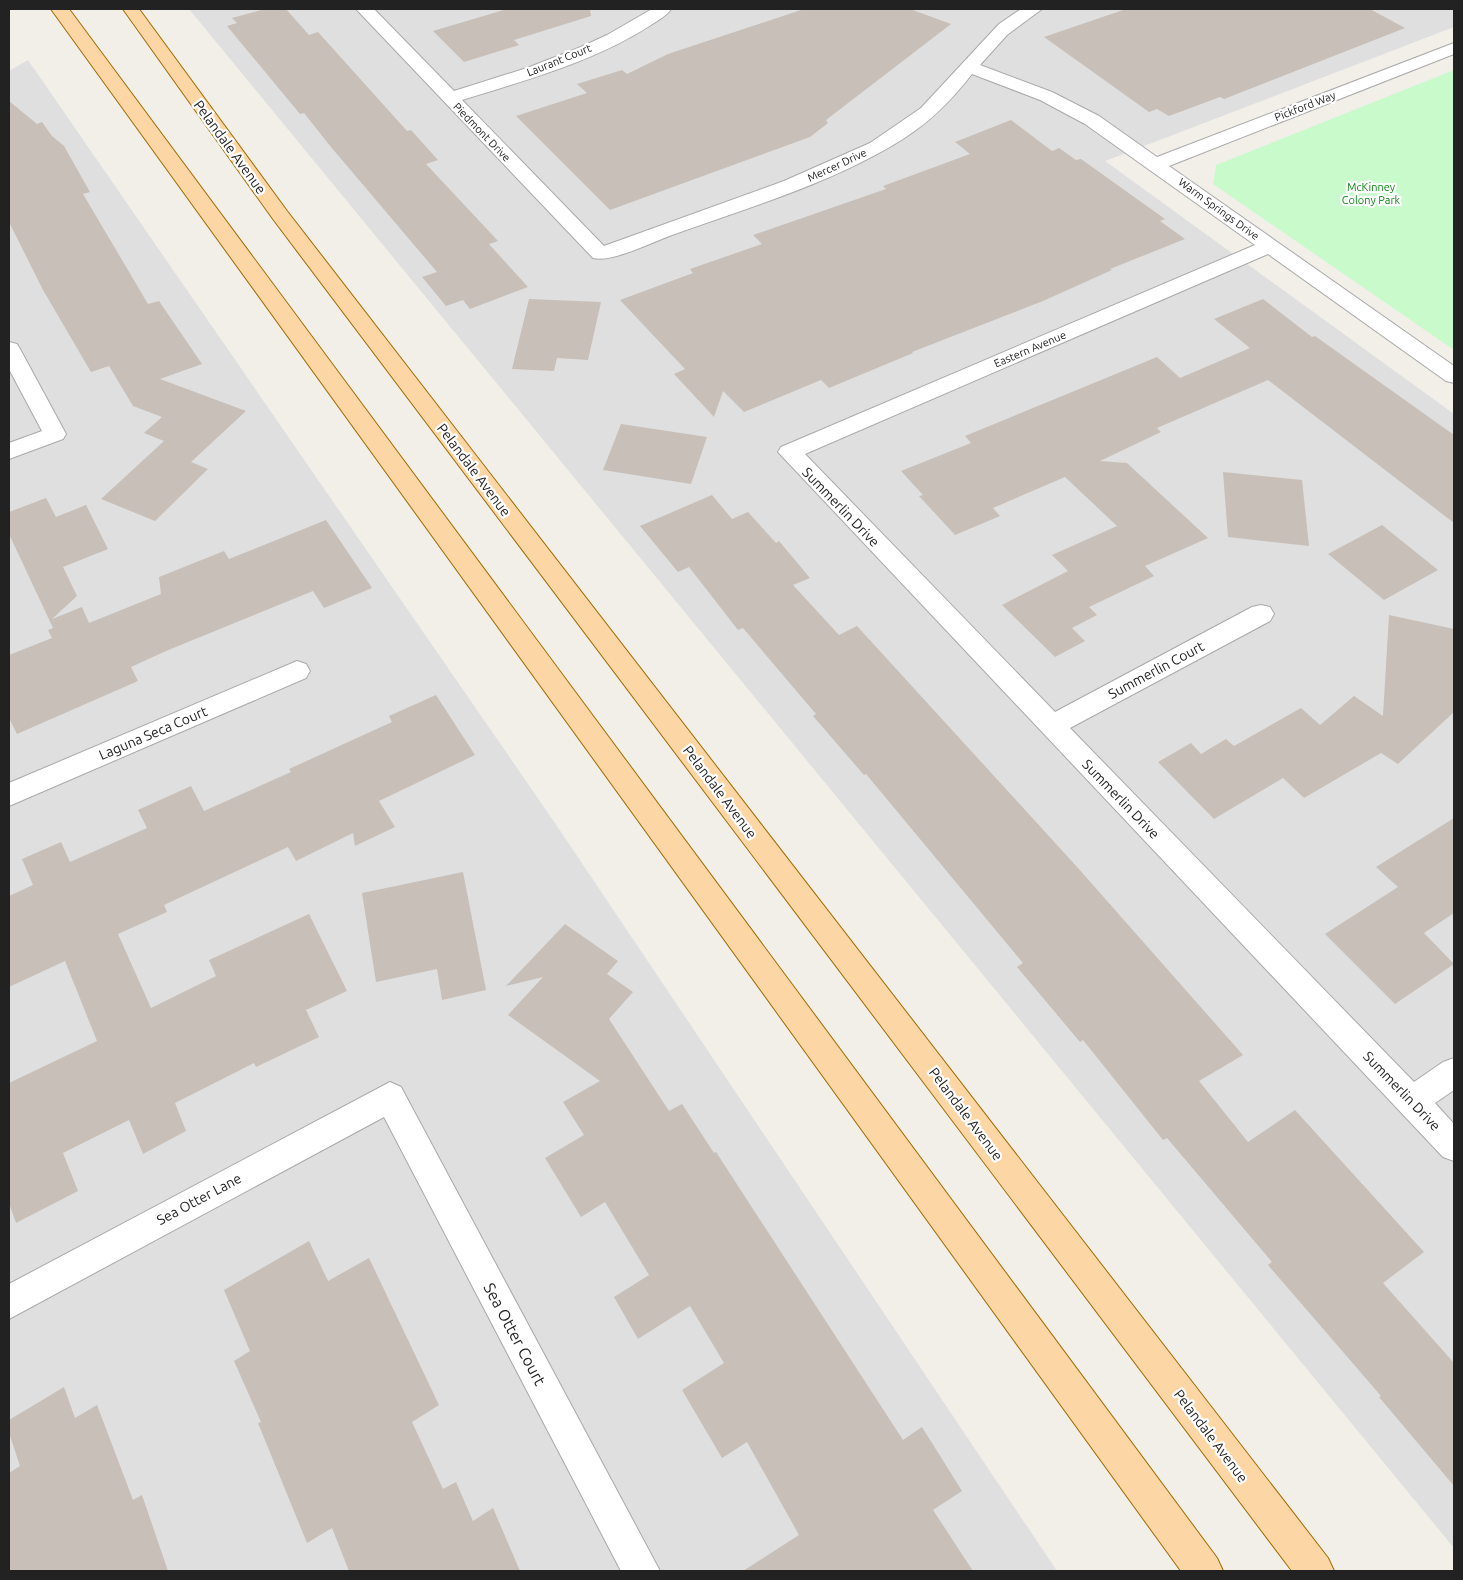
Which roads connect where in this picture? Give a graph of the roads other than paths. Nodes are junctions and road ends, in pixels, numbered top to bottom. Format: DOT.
graph roads {
  1 [pos="60,9"];
  2 [pos="131,9"];
  3 [pos="364,9"];
  4 [pos="663,9"];
  5 [pos="1033,9"];
  6 [pos="1454,48"];
  7 [pos="970,67"];
  8 [pos="450,98"];
  9 [pos="1156,164"];
  10 [pos="1270,246"];
  11 [pos="600,254"];
  12 [pos="9,349"];
  13 [pos="1454,376"];
  14 [pos="9,451"];
  15 [pos="789,452"];
  16 [pos="1260,614"];
  17 [pos="297,670"];
  18 [pos="1051,726"];
  19 [pos="9,795"];
  20 [pos="1454,1072"];
  21 [pos="390,1097"];
  22 [pos="1412,1101"];
  23 [pos="1454,1146"];
  24 [pos="9,1302"];
  25 [pos="640,1571"];
  26 [pos="1204,1571"];
  27 [pos="1315,1571"];
  1 -- 26 [label="main road"];
  2 -- 27 [label="main road, Pelandale Avenue"];
  3 -- 8 [label="street, Piedmont Drive"];
  4 -- 8 [label="street, Laurant Court"];
  5 -- 7 [label="street, Mercer Drive"];
  6 -- 9 [label="street, Pickford Way"];
  7 -- 9 [label="street, Warm Springs Drive"];
  7 -- 11 [label="street, Mercer Drive"];
  8 -- 11 [label="street, Piedmont Drive"];
  9 -- 10 [label="street, Warm Springs Drive"];
  10 -- 13 [label="street, Warm Springs Drive"];
  10 -- 15 [label="street, Eastern Avenue"];
  12 -- 14 [label="street"];
  15 -- 18 [label="street, Summerlin Drive"];
  16 -- 18 [label="street, Summerlin Court"];
  17 -- 19 [label="street, Laguna Seca Court"];
  18 -- 22 [label="street, Summerlin Drive"];
  20 -- 22 [label="street"];
  21 -- 24 [label="street, Sea Otter Lane"];
  21 -- 25 [label="street, Sea Otter Court"];
  22 -- 23 [label="street, Summerlin Drive"];
}
